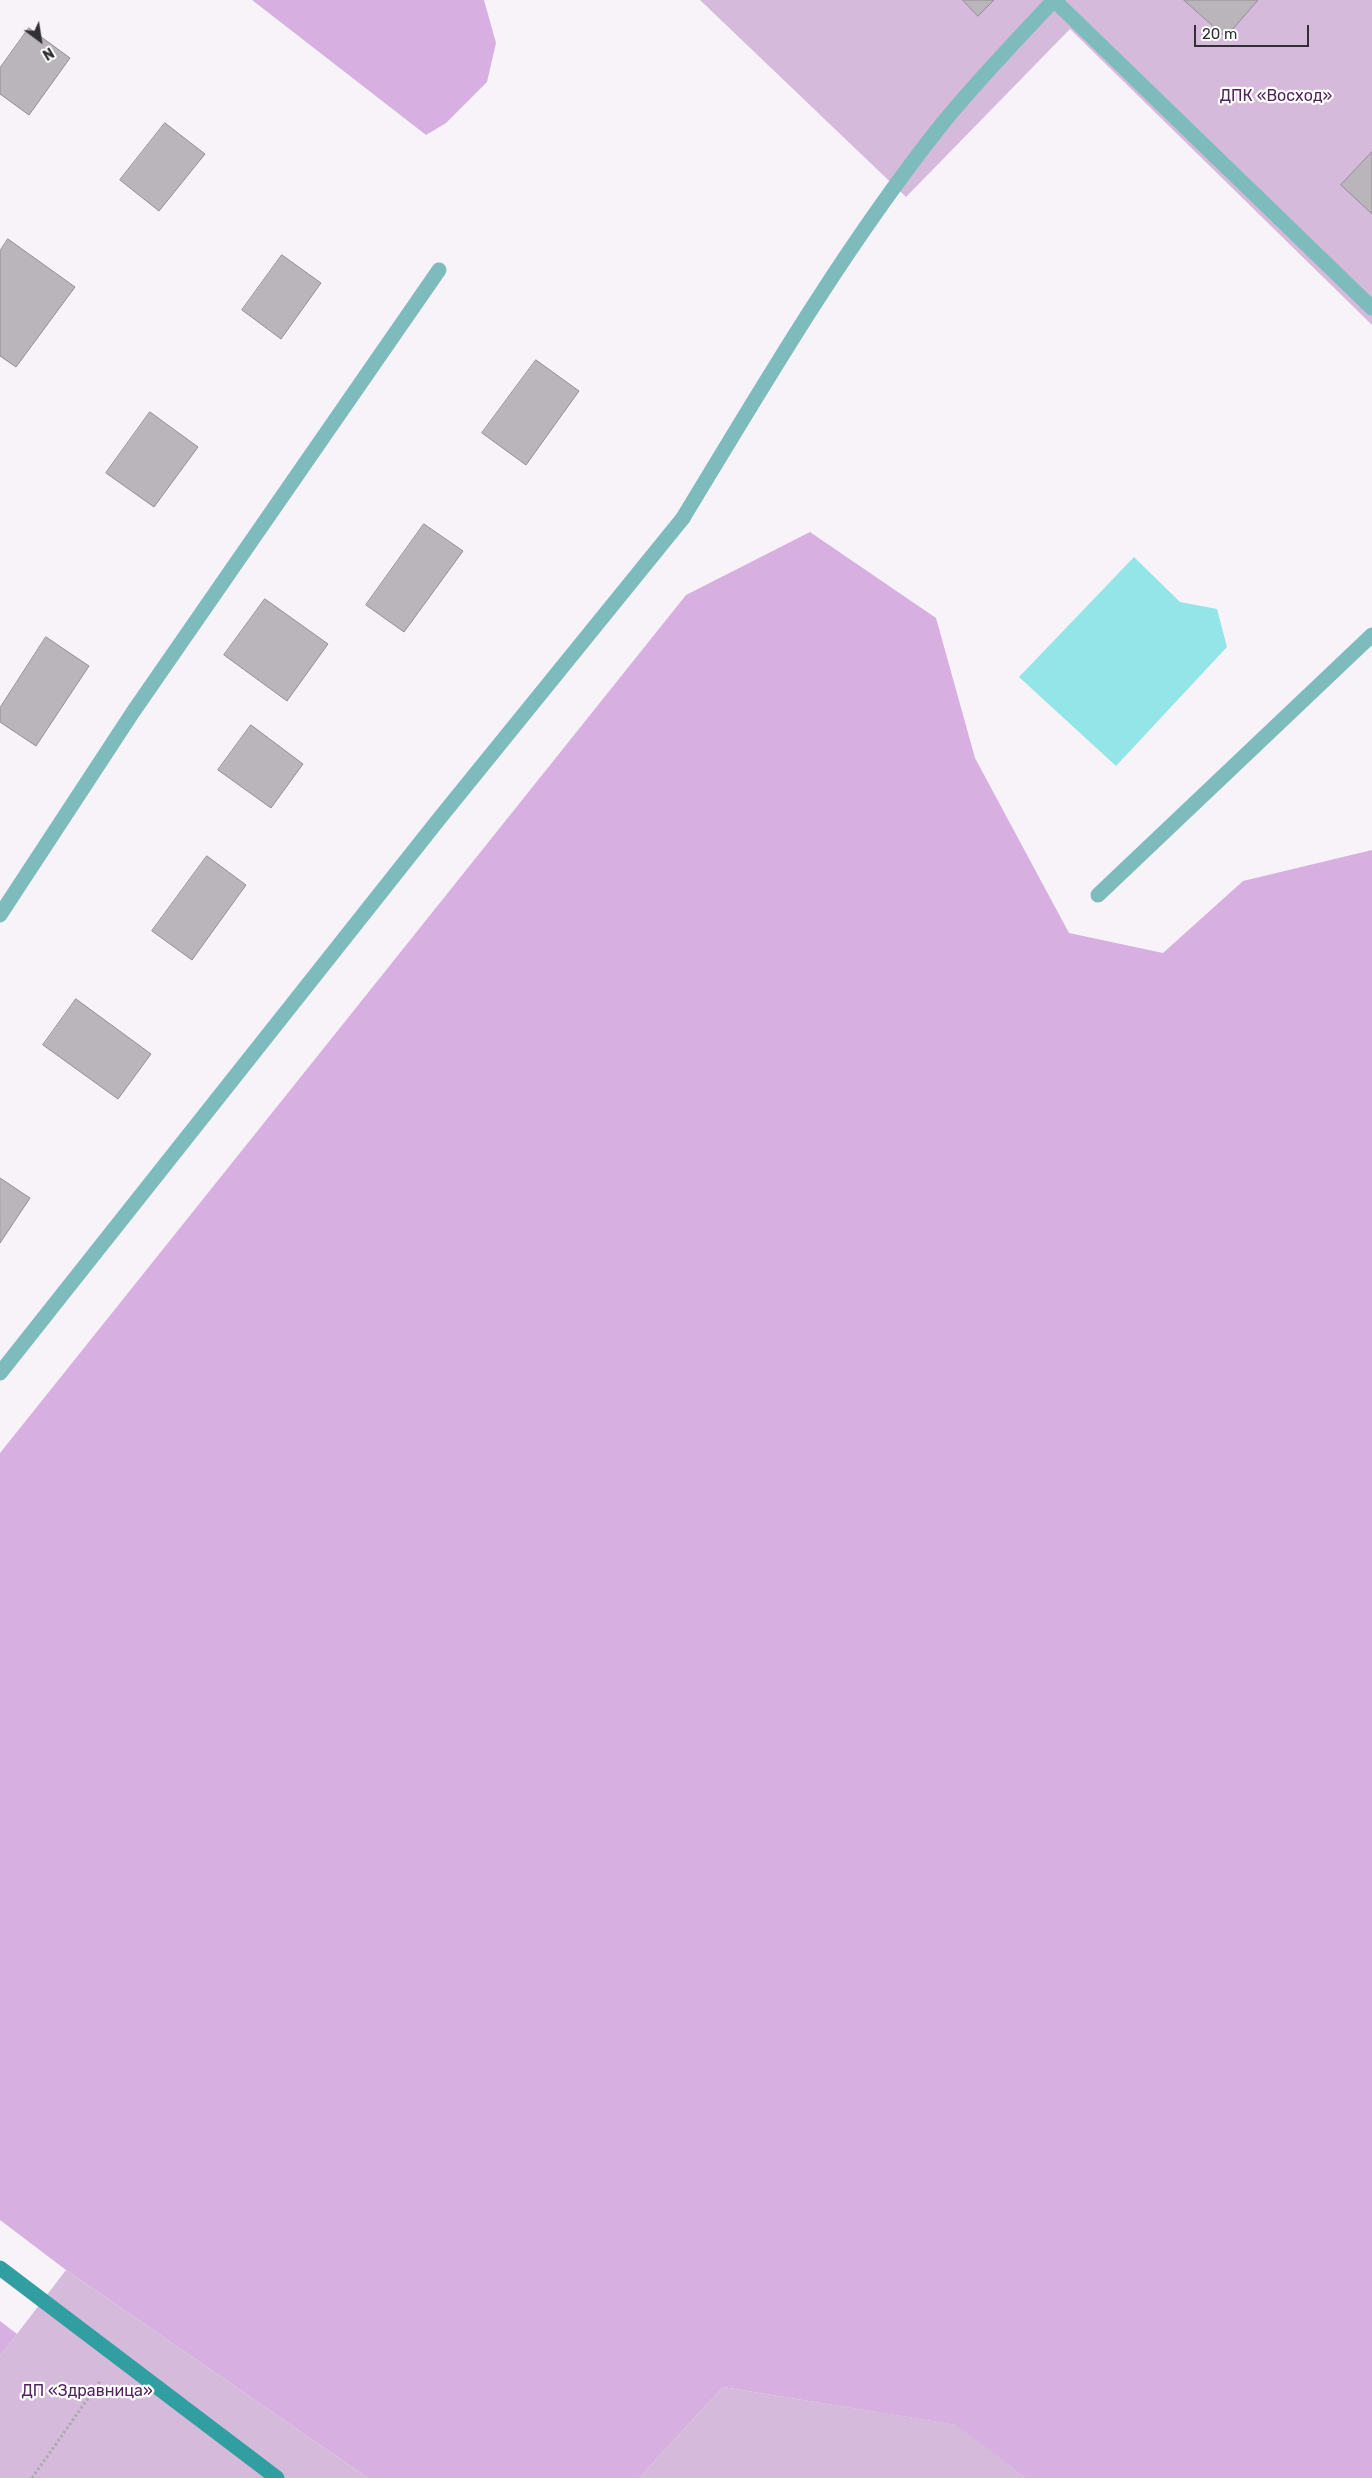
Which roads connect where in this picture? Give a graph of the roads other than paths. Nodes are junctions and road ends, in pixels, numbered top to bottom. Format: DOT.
graph roads {
  1 [pos="1054,0"];
  2 [pos="440,270"];
  3 [pos="1372,308"];
  4 [pos="1372,635"];
  5 [pos="1098,895"];
  6 [pos="0,915"];
  7 [pos="0,1373"];
  8 [pos="0,2268"];
  9 [pos="277,2478"];
  1 -- 3 [label="street"];
  1 -- 7 [label="street"];
  2 -- 6 [label="street"];
  4 -- 5 [label="street"];
  8 -- 9 [label="street"];
}
